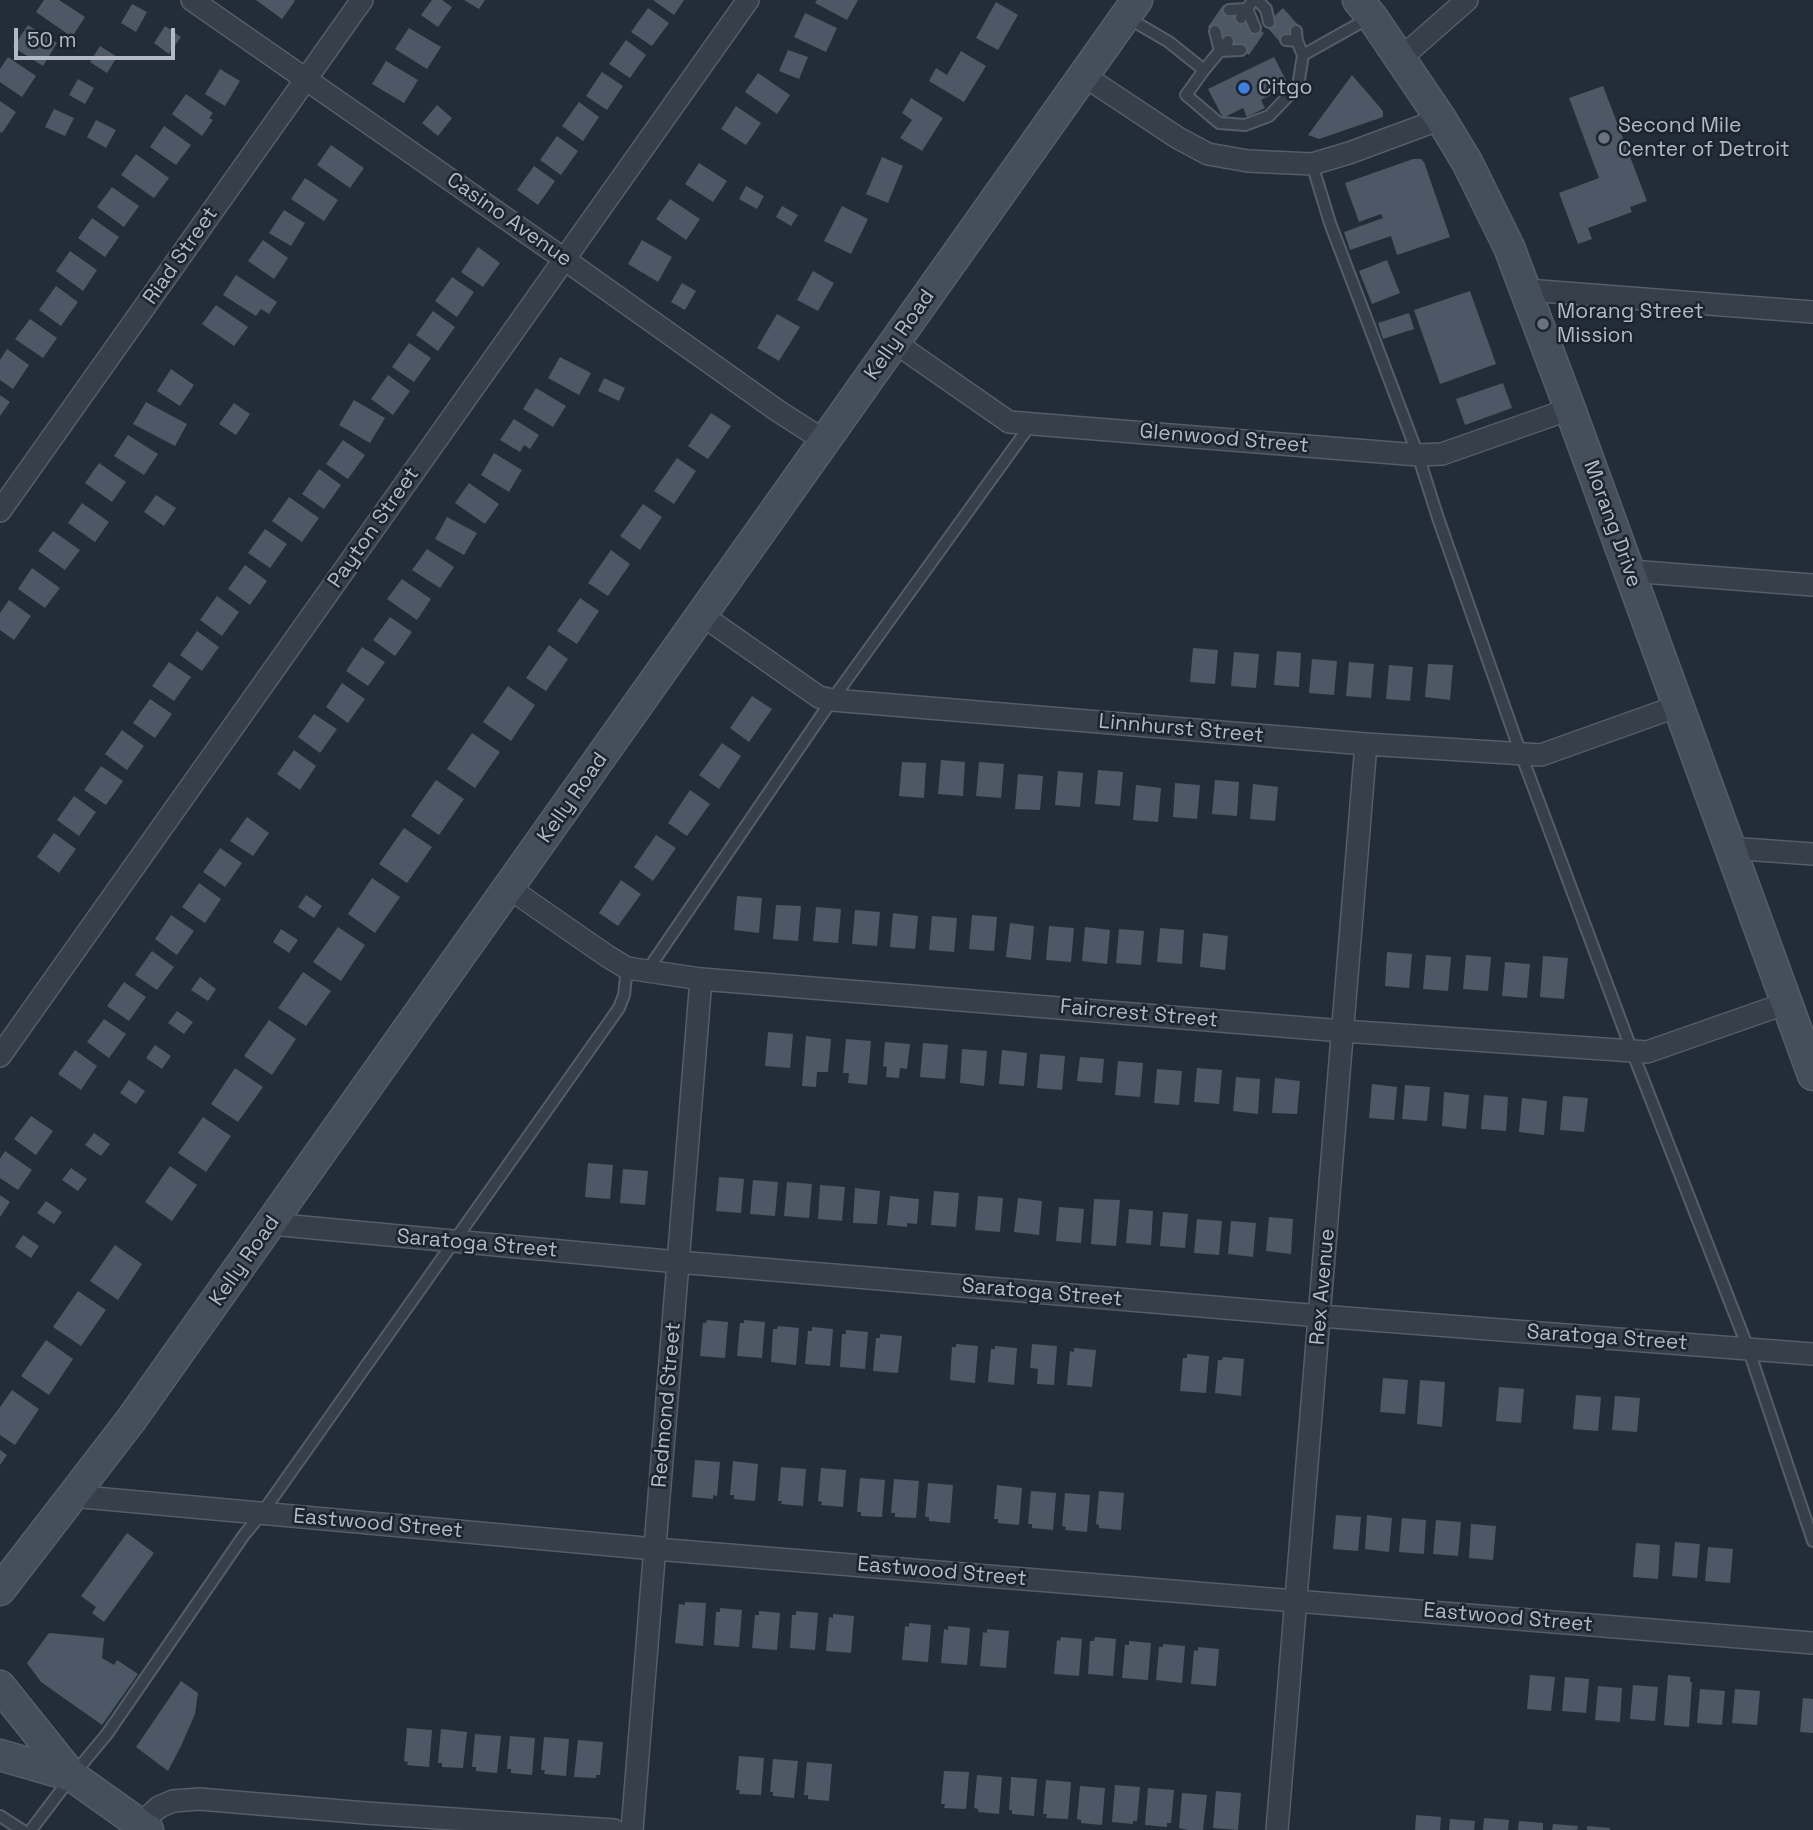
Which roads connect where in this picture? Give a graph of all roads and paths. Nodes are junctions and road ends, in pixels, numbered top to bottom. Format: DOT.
graph roads {
  1 [pos="192,0"];
  2 [pos="362,0"];
  3 [pos="748,0"];
  4 [pos="1467,0"];
  5 [pos="1249,7"];
  6 [pos="1131,8"];
  7 [pos="1365,8"];
  8 [pos="1229,9"];
  9 [pos="1266,9"];
  10 [pos="1279,12"];
  11 [pos="1269,22"];
  12 [pos="1255,28"];
  13 [pos="1214,31"];
  14 [pos="1293,37"];
  15 [pos="1228,41"];
  16 [pos="1241,50"];
  17 [pos="1220,51"];
  18 [pos="1303,55"];
  19 [pos="1401,58"];
  20 [pos="1204,70"];
  21 [pos="1083,75"];
  22 [pos="306,79"];
  23 [pos="1441,118"];
  24 [pos="1312,164"];
  25 [pos="565,259"];
  26 [pos="1527,290"];
  27 [pos="1813,312"];
  28 [pos="894,342"];
  29 [pos="1570,409"];
  30 [pos="1031,424"];
  31 [pos="825,441"];
  32 [pos="1418,455"];
  33 [pos="0,512"];
  34 [pos="1630,571"];
  35 [pos="1813,586"];
  36 [pos="702,615"];
  37 [pos="832,700"];
  38 [pos="1678,706"];
  39 [pos="1366,744"];
  40 [pos="1521,754"];
  41 [pos="1730,848"];
  42 [pos="1813,855"];
  43 [pos="509,888"];
  44 [pos="637,970"];
  45 [pos="701,979"];
  46 [pos="1787,1003"];
  47 [pos="1343,1031"];
  48 [pos="1632,1051"];
  49 [pos="0,1056"];
  50 [pos="1813,1075"];
  51 [pos="271,1224"];
  52 [pos="453,1241"];
  53 [pos="678,1262"];
  54 [pos="1321,1316"];
  55 [pos="1748,1348"];
  56 [pos="1813,1354"];
  57 [pos="72,1496"];
  58 [pos="262,1513"];
  59 [pos="1813,1541"];
  60 [pos="655,1549"];
  61 [pos="0,1590"];
  62 [pos="1297,1601"];
  63 [pos="1813,1643"];
  64 [pos="0,1686"];
  65 [pos="0,1755"];
  66 [pos="72,1776"];
  67 [pos="0,1816"];
  68 [pos="141,1828"];
  69 [pos="22,1830"];
  70 [pos="31,1830"];
  71 [pos="614,1830"];
  72 [pos="632,1830"];
  73 [pos="1278,1830"];
  1 -- 22 [label="street, Casino Avenue"];
  2 -- 22 [label="street, Riad Street"];
  3 -- 25 [label="street, Payton Street"];
  4 -- 19 [label="street"];
  5 -- 8 [label="lane"];
  5 -- 9 [label="lane"];
  5 -- 12 [label="lane"];
  6 -- 20 [label="lane"];
  6 -- 21 [label="street, Kelly Road"];
  7 -- 18 [label="lane"];
  7 -- 19 [label="street, Morang Drive"];
  9 -- 10 [label="lane"];
  9 -- 11 [label="lane"];
  13 -- 17 [label="lane"];
  14 -- 18 [label="lane"];
  15 -- 17 [label="lane"];
  16 -- 17 [label="lane"];
  17 -- 20 [label="lane"];
  18 -- 20 [label="lane"];
  19 -- 23 [label="street, Morang Drive"];
  21 -- 24 [label="street"];
  21 -- 28 [label="street, Kelly Road"];
  22 -- 25 [label="street, Casino Avenue"];
  22 -- 33 [label="street, Riad Street"];
  23 -- 24 [label="street"];
  23 -- 26 [label="street, Morang Drive"];
  24 -- 32 [label="lane"];
  25 -- 31 [label="street, Casino Avenue"];
  25 -- 49 [label="street, Payton Street"];
  26 -- 27 [label="street"];
  26 -- 29 [label="street, Morang Drive"];
  28 -- 30 [label="street, Glenwood Street"];
  28 -- 31 [label="street, Kelly Road"];
  29 -- 32 [label="street, Glenwood Street"];
  29 -- 34 [label="street, Morang Drive"];
  30 -- 32 [label="street, Glenwood Street"];
  30 -- 37 [label="lane"];
  31 -- 36 [label="street, Kelly Road"];
  32 -- 40 [label="lane"];
  34 -- 35 [label="street"];
  34 -- 38 [label="street, Morang Drive"];
  36 -- 37 [label="street, Linnhurst Street"];
  36 -- 43 [label="street, Kelly Road"];
  37 -- 39 [label="street, Linnhurst Street"];
  37 -- 44 [label="lane"];
  38 -- 40 [label="street, Linnhurst Street"];
  38 -- 41 [label="street, Morang Drive"];
  39 -- 40 [label="street, Linnhurst Street"];
  39 -- 47 [label="street, Rex Avenue"];
  40 -- 48 [label="lane"];
  41 -- 42 [label="street"];
  41 -- 46 [label="street, Morang Drive"];
  43 -- 44 [label="street, Faircrest Street"];
  43 -- 51 [label="street, Kelly Road"];
  44 -- 45 [label="street, Faircrest Street"];
  44 -- 52 [label="lane"];
  45 -- 47 [label="street, Faircrest Street"];
  45 -- 53 [label="street, Redmond Street"];
  46 -- 48 [label="street, Faircrest Street"];
  46 -- 50 [label="street, Morang Drive"];
  47 -- 48 [label="street, Faircrest Street"];
  47 -- 54 [label="street, Rex Avenue"];
  48 -- 55 [label="lane"];
  51 -- 52 [label="street, Saratoga Street"];
  51 -- 57 [label="street, Kelly Road"];
  52 -- 53 [label="street, Saratoga Street"];
  52 -- 58 [label="lane"];
  53 -- 54 [label="street, Saratoga Street"];
  53 -- 60 [label="street, Redmond Street"];
  54 -- 55 [label="street, Saratoga Street"];
  54 -- 62 [label="street, Rex Avenue"];
  55 -- 56 [label="street, Saratoga Street"];
  55 -- 59 [label="lane"];
  57 -- 58 [label="street, Eastwood Street"];
  57 -- 61 [label="street, Kelly Road"];
  58 -- 60 [label="street, Eastwood Street"];
  58 -- 66 [label="lane"];
  60 -- 62 [label="street, Eastwood Street"];
  60 -- 72 [label="street, Redmond Street"];
  62 -- 63 [label="street, Eastwood Street"];
  62 -- 73 [label="street, Rex Avenue"];
  64 -- 66 [label="street"];
  65 -- 66 [label="street"];
  66 -- 68 [label="street"];
  66 -- 70 [label="lane"];
  67 -- 69 [label="lane"];
  68 -- 71 [label="street"];
}
